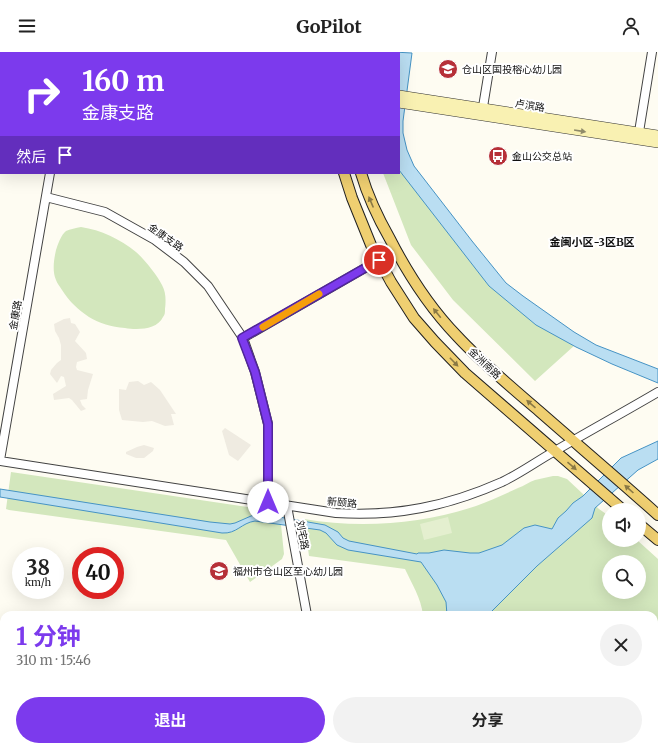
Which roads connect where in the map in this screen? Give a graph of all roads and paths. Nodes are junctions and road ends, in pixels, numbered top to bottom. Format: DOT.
graph roads {
  1 [pos="492,52"];
  2 [pos="652,52"];
  3 [pos="401,99"];
  4 [pos="482,112"];
  5 [pos="658,135"];
  6 [pos="638,136"];
  7 [pos="658,143"];
  8 [pos="50,174"];
  9 [pos="344,174"];
  10 [pos="361,174"];
  11 [pos="46,197"];
  12 [pos="379,260"];
  13 [pos="242,338"];
  14 [pos="658,392"];
  15 [pos="573,441"];
  16 [pos="554,451"];
  17 [pos="0,461"];
  18 [pos="268,502"];
  19 [pos="615,503"];
  20 [pos="287,506"];
  21 [pos="658,515"];
  22 [pos="646,530"];
  23 [pos="658,540"];
  24 [pos="306,611"];
  1 -- 4 [label="street"];
  2 -- 6 [label="street"];
  3 -- 4 [label="main road, 卢滨路"];
  4 -- 6 [label="main road, 卢滨路"];
  5 -- 6 [label="main road, 卢滨路"];
  6 -- 7 [label="main road"];
  8 -- 11 [label="street, 金康路"];
  9 -- 12 [label="main road, 金洲南路"];
  15 -- 10 [label="main road, 金洲南路, one-way"];
  11 -- 13 [label="street, 金康支路"];
  11 -- 17 [label="street, 金康路"];
  12 -- 13 [label="street"];
  12 -- 16 [label="main road, 金洲南路, one-way"];
  13 -- 18 [label="street, 金康支路"];
  14 -- 15 [label="street, 新颐路"];
  15 -- 16 [label="street, 新颐路"];
  21 -- 15 [label="main road, 金洲南路, one-way"];
  16 -- 19 [label="main road, 金洲南路, one-way"];
  16 -- 20 [label="street, 新颐路"];
  17 -- 18 [label="street, 新颐路"];
  18 -- 20 [label="street, 新颐路"];
  20 -- 24 [label="street, 刘宅路"];
  22 -- 23 [label="main road"];
}
